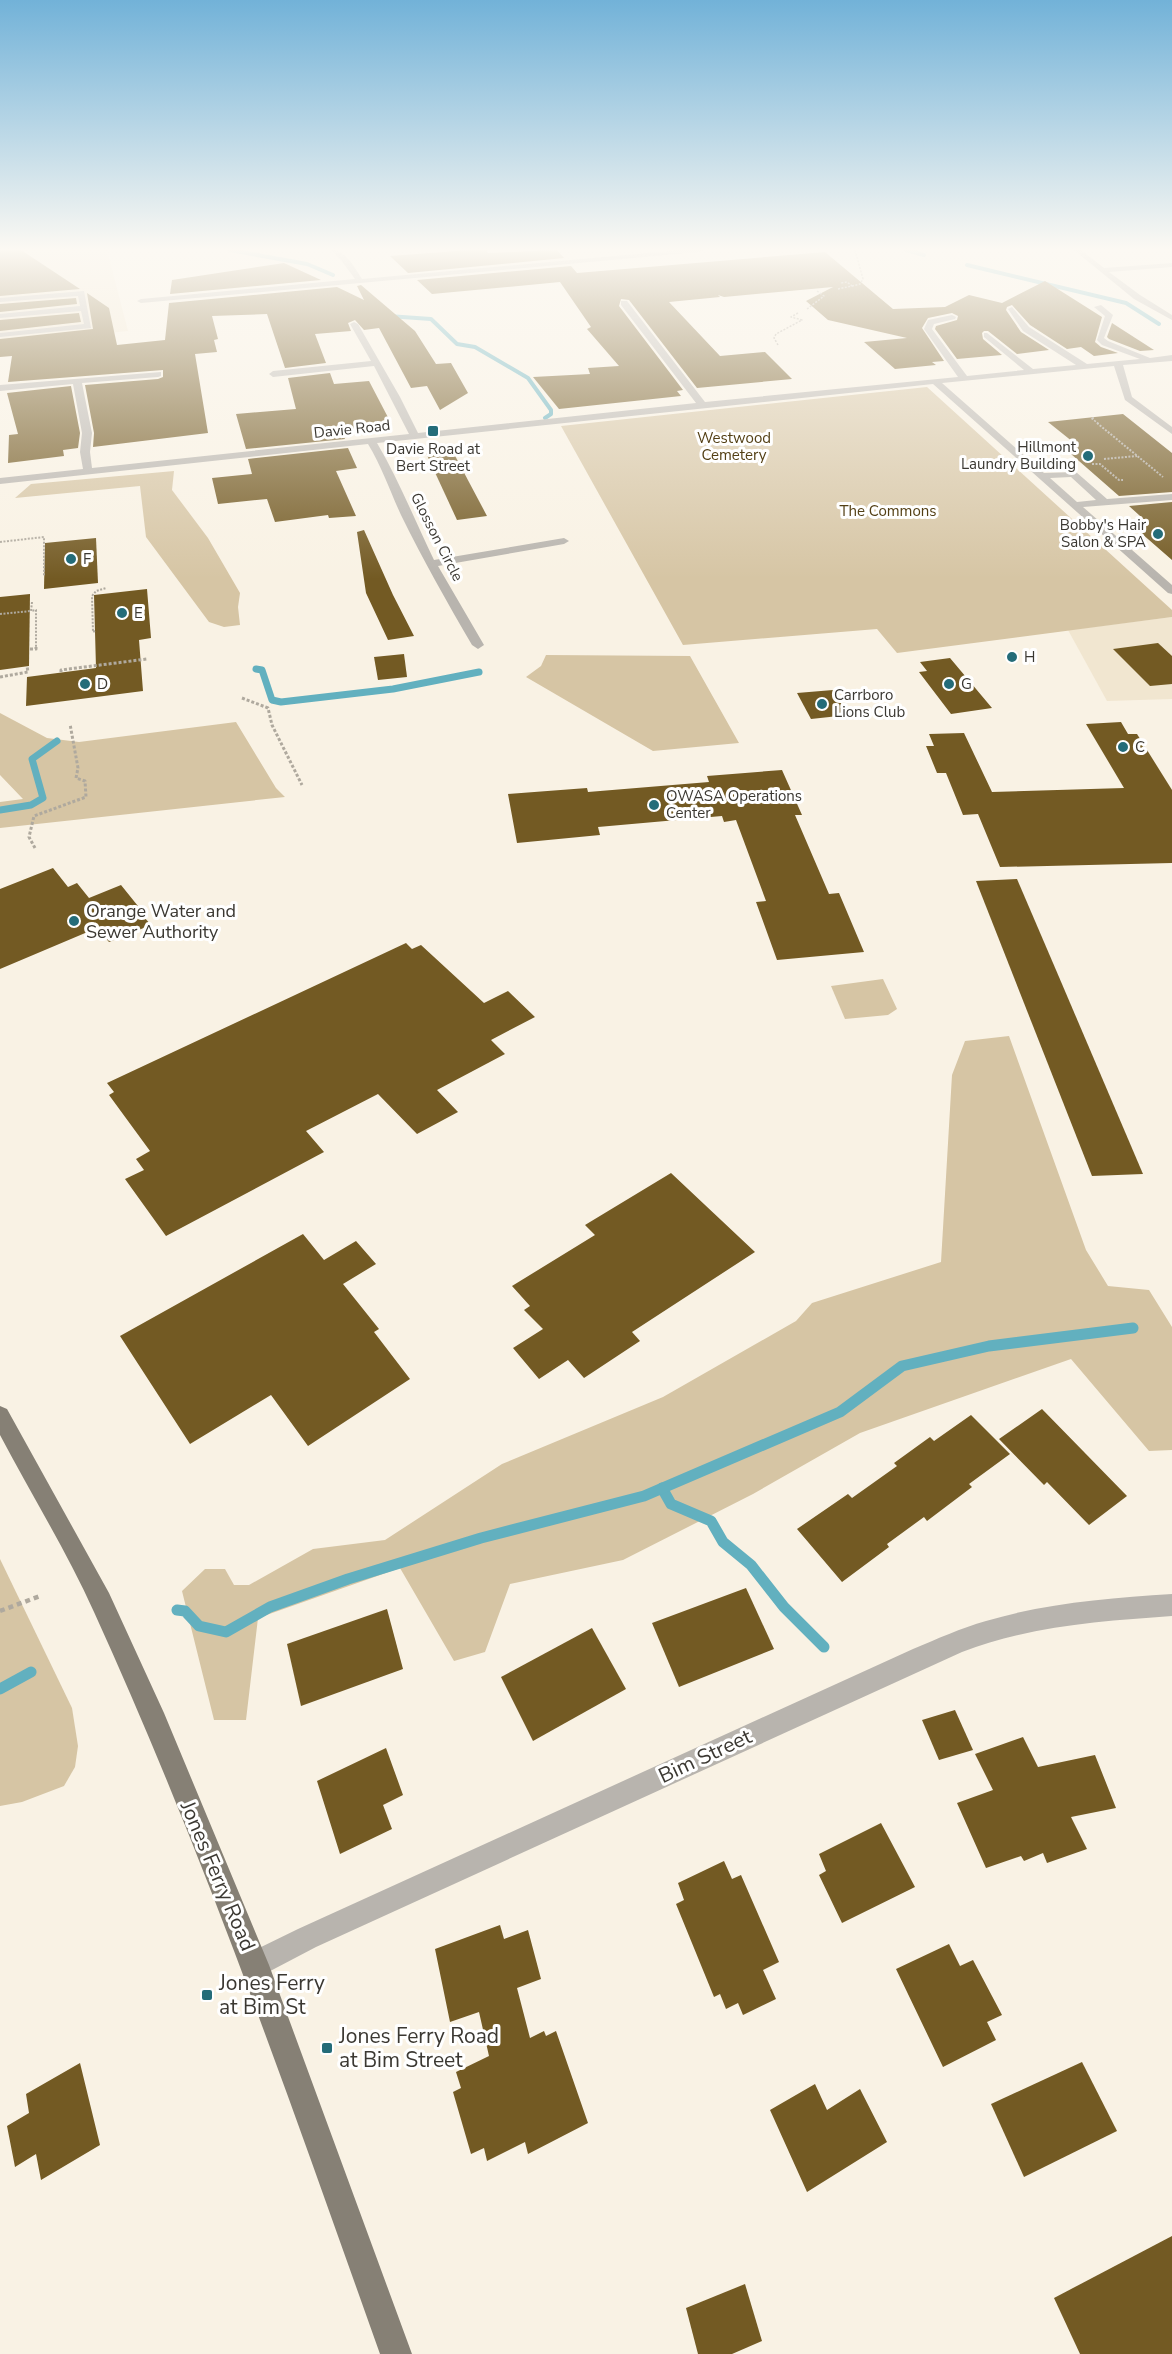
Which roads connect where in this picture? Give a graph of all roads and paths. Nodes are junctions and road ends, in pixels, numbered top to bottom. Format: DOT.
graph roads {
  1 [pos="375,360"];
  2 [pos="669,360"];
  3 [pos="949,360"];
  4 [pos="1017,360"];
  5 [pos="1074,360"];
  6 [pos="1150,360"];
  7 [pos="377,363"];
  8 [pos="1115,363"];
  9 [pos="1084,366"];
  10 [pos="1030,371"];
  11 [pos="158,374"];
  12 [pos="273,374"];
  13 [pos="964,378"];
  14 [pos="77,381"];
  15 [pos="934,381"];
  16 [pos="0,388"];
  17 [pos="704,405"];
  18 [pos="1094,418"];
  19 [pos="1172,431"];
  20 [pos="415,437"];
  21 [pos="372,442"];
  22 [pos="1137,456"];
  23 [pos="1104,459"];
  24 [pos="1084,465"];
  25 [pos="88,471"];
  26 [pos="1042,476"];
  27 [pos="1172,476"];
  28 [pos="1152,477"];
  29 [pos="1163,477"];
  30 [pos="1130,479"];
  31 [pos="0,481"];
  32 [pos="1172,496"];
  33 [pos="1104,502"];
  34 [pos="1075,505"];
  35 [pos="564,541"];
  36 [pos="0,542"];
  37 [pos="431,564"];
  38 [pos="44,576"];
  39 [pos="106,588"];
  40 [pos="1172,591"];
  41 [pos="32,602"];
  42 [pos="31,610"];
  43 [pos="0,614"];
  44 [pos="95,631"];
  45 [pos="478,645"];
  46 [pos="30,649"];
  47 [pos="147,659"];
  48 [pos="27,666"];
  49 [pos="61,672"];
  50 [pos="0,677"];
  51 [pos="243,698"];
  52 [pos="70,724"];
  53 [pos="302,785"];
  54 [pos="35,848"];
  55 [pos="0,1415"];
  56 [pos="40,1596"];
  57 [pos="1172,1605"];
  58 [pos="0,1611"];
  59 [pos="255,1965"];
  60 [pos="396,2354"];
  1 -- 7 [label="street"];
  2 -- 17 [label="street"];
  3 -- 13 [label="street"];
  4 -- 10 [label="street"];
  5 -- 9 [label="street"];
  6 -- 8 [label="street, Davie Road"];
  7 -- 12 [label="street"];
  7 -- 20 [label="street"];
  8 -- 9 [label="street, Davie Road"];
  8 -- 19 [label="street"];
  9 -- 10 [label="street, Davie Road"];
  10 -- 13 [label="street, Davie Road"];
  11 -- 14 [label="street"];
  13 -- 15 [label="street, Davie Road"];
  14 -- 16 [label="street"];
  14 -- 25 [label="street"];
  15 -- 17 [label="street, Davie Road"];
  15 -- 26 [label="street"];
  17 -- 20 [label="street, Davie Road"];
  18 -- 22 [label="path"];
  20 -- 21 [label="street, Davie Road"];
  21 -- 25 [label="street, Davie Road"];
  21 -- 37 [label="street, Glosson Circle"];
  22 -- 23 [label="path"];
  22 -- 29 [label="path"];
  24 -- 30 [label="path"];
  25 -- 31 [label="street, Davie Road"];
  26 -- 33 [label="street"];
  26 -- 34 [label="street"];
  27 -- 29 [label="path"];
  28 -- 29 [label="path"];
  32 -- 33 [label="street"];
  33 -- 34 [label="street"];
  34 -- 40 [label="street"];
  35 -- 37 [label="street"];
  36 -- 38 [label="path"];
  37 -- 45 [label="street, Glosson Circle"];
  39 -- 44 [label="path"];
  41 -- 42 [label="path"];
  42 -- 43 [label="path"];
  42 -- 46 [label="path"];
  47 -- 49 [label="path"];
  48 -- 50 [label="path"];
  51 -- 53 [label="path"];
  52 -- 54 [label="path"];
  55 -- 59 [label="main road, Jones Ferry Road"];
  56 -- 58 [label="path"];
  57 -- 59 [label="street, Bim Street"];
  59 -- 60 [label="main road, Jones Ferry Road"];
}
